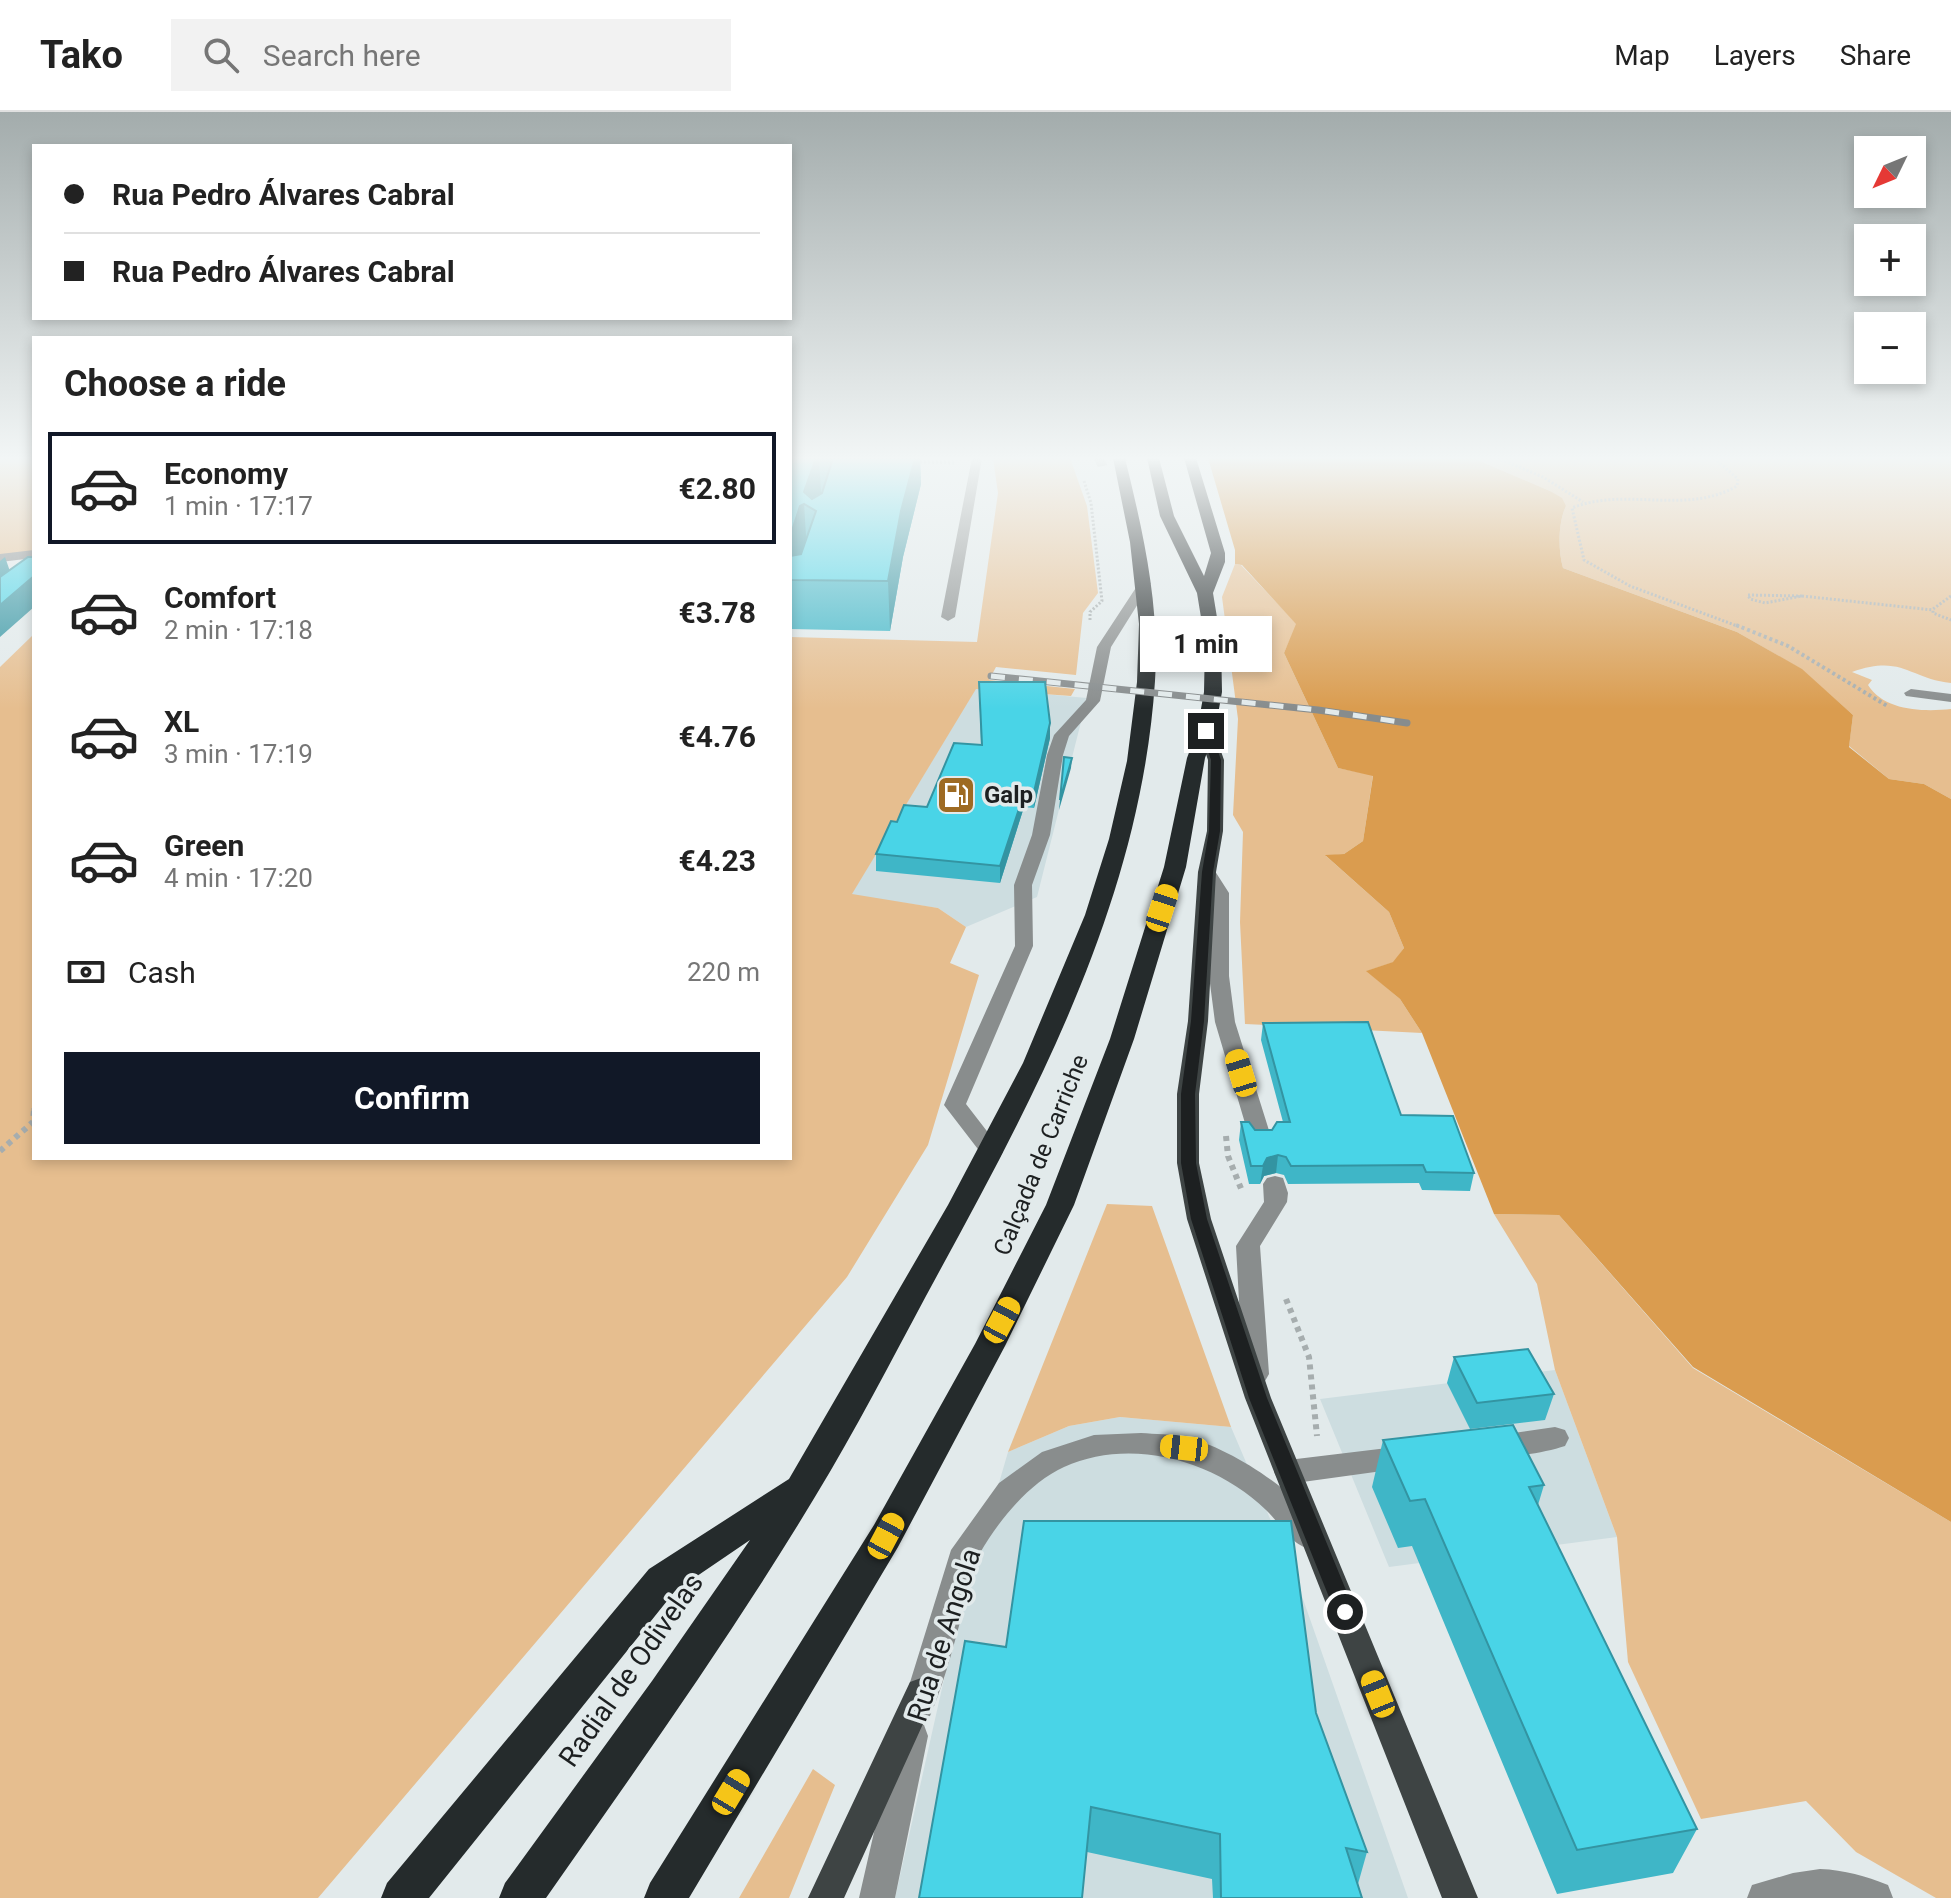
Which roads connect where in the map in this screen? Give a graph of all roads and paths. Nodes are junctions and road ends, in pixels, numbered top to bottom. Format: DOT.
graph roads {
  1 [pos="962,541"];
  2 [pos="1137,541"];
  3 [pos="1180,541"];
  4 [pos="1215,541"];
  5 [pos="1580,541"];
  6 [pos="32,554"];
  7 [pos="0,558"];
  8 [pos="1145,583"];
  9 [pos="1205,593"];
  10 [pos="1802,596"];
  11 [pos="1951,596"];
  12 [pos="1933,610"];
  13 [pos="948,617"];
  14 [pos="1951,620"];
  15 [pos="1911,693"];
  16 [pos="1951,698"];
  17 [pos="1896,709"];
  18 [pos="1206,731"];
  19 [pos="1207,872"];
  20 [pos="32,1123"];
  21 [pos="1261,1140"];
  22 [pos="0,1151"];
  23 [pos="992,1152"];
  24 [pos="1275,1184"];
  25 [pos="1258,1398"];
  26 [pos="1555,1438"];
  27 [pos="1465,1449"];
  28 [pos="1436,1453"];
  29 [pos="1288,1472"];
  30 [pos="805,1484"];
  31 [pos="1317,1543"];
  32 [pos="921,1693"];
  33 [pos="402,1898"];
  34 [pos="520,1898"];
  35 [pos="665,1898"];
  36 [pos="826,1898"];
  37 [pos="877,1898"];
  38 [pos="1460,1898"];
  39 [pos="1765,1898"];
  40 [pos="1875,1898"];
  1 -- 13 [label="street"];
  2 -- 8 [label="highway, Calçada de Carriche"];
  3 -- 9 [label="highway, Calçada de Carriche"];
  4 -- 9 [label="highway"];
  5 -- 17 [label="path"];
  6 -- 7 [label="street"];
  8 -- 23 [label="highway, Calçada de Carriche"];
  8 -- 23 [label="street"];
  9 -- 18 [label="highway, Calçada de Carriche"];
  10 -- 10 [label="path"];
  10 -- 12 [label="path"];
  11 -- 12 [label="path"];
  12 -- 14 [label="path"];
  15 -- 16 [label="street"];
  18 -- 19 [label="main road"];
  18 -- 35 [label="highway, Calçada de Carriche"];
  19 -- 21 [label="street"];
  19 -- 25 [label="main road"];
  20 -- 22 [label="path"];
  23 -- 30 [label="highway, Calçada de Carriche"];
  24 -- 25 [label="street"];
  25 -- 29 [label="main road"];
  26 -- 27 [label="street"];
  28 -- 29 [label="street"];
  29 -- 31 [label="main road"];
  30 -- 33 [label="highway"];
  30 -- 34 [label="highway, Radial de Odivelas"];
  31 -- 32 [label="street, Rua de Angola"];
  31 -- 38 [label="main road"];
  32 -- 36 [label="main road"];
  32 -- 37 [label="street, Rua de Angola"];
  39 -- 40 [label="street"];
}
